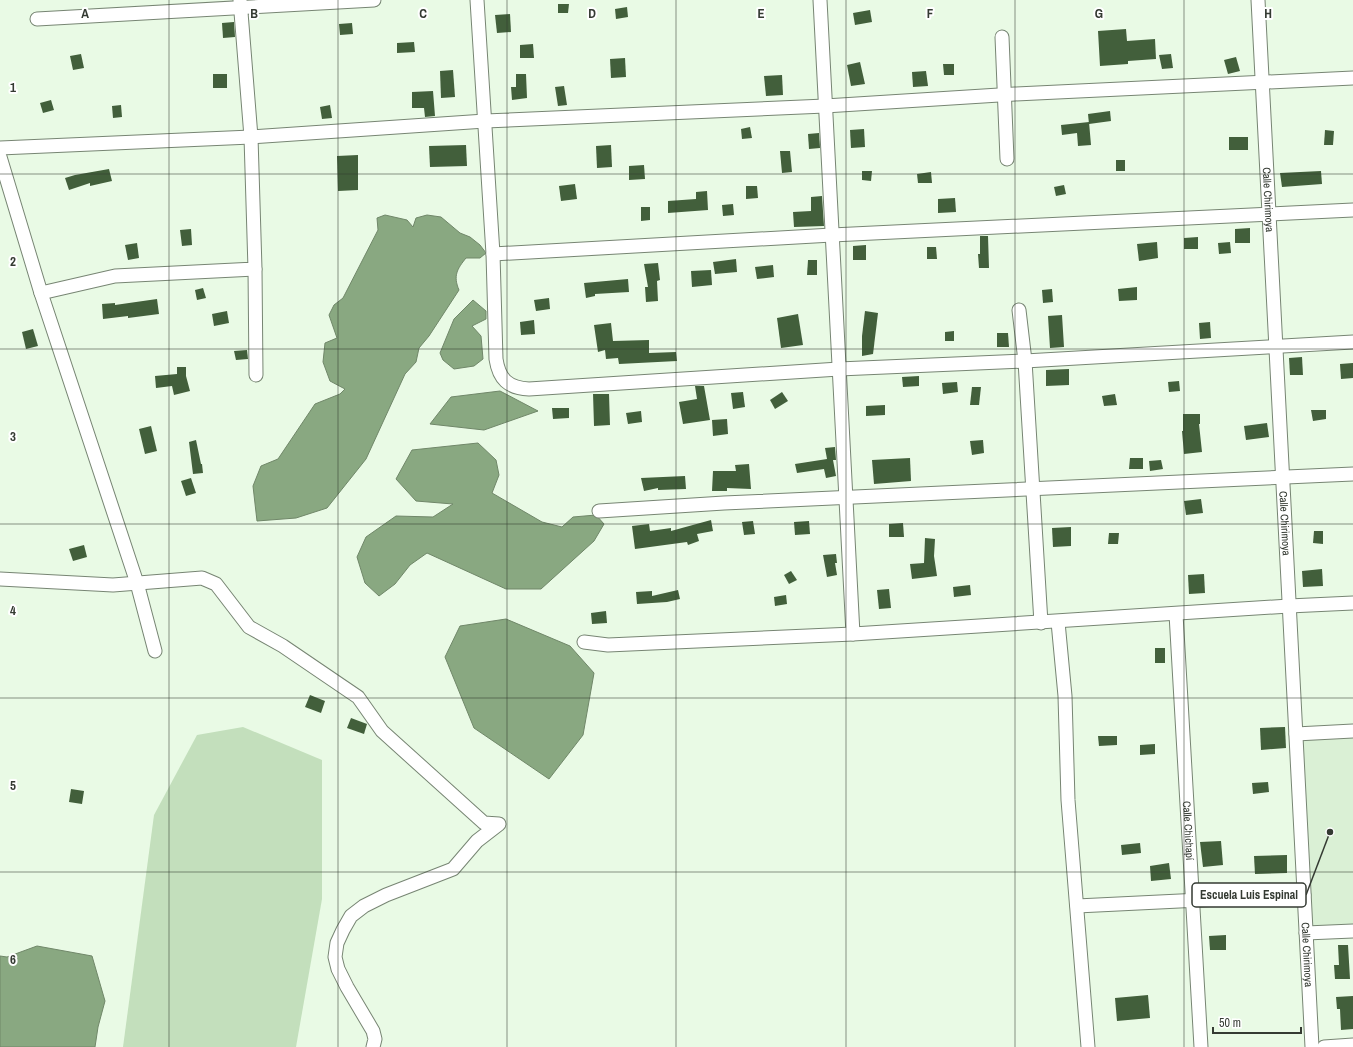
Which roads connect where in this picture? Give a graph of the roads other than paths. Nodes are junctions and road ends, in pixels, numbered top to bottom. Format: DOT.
graph roads {
  1 [pos="374,0"];
  2 [pos="477,0"];
  3 [pos="820,0"];
  4 [pos="1258,0"];
  5 [pos="240,4"];
  6 [pos="37,19"];
  7 [pos="1002,37"];
  8 [pos="1353,78"];
  9 [pos="1262,82"];
  10 [pos="1004,95"];
  11 [pos="826,106"];
  12 [pos="485,121"];
  13 [pos="251,137"];
  14 [pos="0,148"];
  15 [pos="0,157"];
  16 [pos="1008,159"];
  17 [pos="1353,210"];
  18 [pos="1268,214"];
  19 [pos="832,235"];
  20 [pos="493,254"];
  21 [pos="255,269"];
  22 [pos="41,293"];
  23 [pos="1019,310"];
  24 [pos="1353,342"];
  25 [pos="1276,347"];
  26 [pos="1025,361"];
  27 [pos="839,369"];
  28 [pos="256,375"];
  29 [pos="1353,474"];
  30 [pos="1283,477"];
  31 [pos="1032,489"];
  32 [pos="846,497"];
  33 [pos="599,511"];
  34 [pos="0,579"];
  35 [pos="137,583"];
  36 [pos="1353,604"];
  37 [pos="1289,606"];
  38 [pos="1176,614"];
  39 [pos="1058,622"];
  40 [pos="1041,623"];
  41 [pos="853,634"];
  42 [pos="584,642"];
  43 [pos="155,651"];
  44 [pos="1353,731"];
  45 [pos="1296,734"];
  46 [pos="1304,895"];
  47 [pos="1192,901"];
  48 [pos="1077,906"];
  49 [pos="1353,931"];
  50 [pos="1306,933"];
  51 [pos="1353,1045"];
  52 [pos="373,1047"];
  53 [pos="1088,1047"];
  54 [pos="1201,1047"];
  55 [pos="1312,1047"];
  56 [pos="1324,1047"];
  1 -- 5 [label="street"];
  2 -- 12 [label="street"];
  3 -- 11 [label="street"];
  4 -- 9 [label="street, Calle Chirimoya"];
  5 -- 6 [label="street"];
  5 -- 13 [label="street"];
  7 -- 10 [label="street"];
  8 -- 9 [label="street"];
  9 -- 10 [label="street"];
  9 -- 18 [label="street, Calle Chirimoya"];
  10 -- 11 [label="street"];
  10 -- 16 [label="street"];
  11 -- 12 [label="street"];
  11 -- 19 [label="street"];
  12 -- 13 [label="street"];
  12 -- 20 [label="street"];
  13 -- 14 [label="street"];
  13 -- 21 [label="street"];
  15 -- 22 [label="street"];
  17 -- 18 [label="street"];
  18 -- 19 [label="street"];
  18 -- 25 [label="street, Calle Chirimoya"];
  19 -- 20 [label="street"];
  19 -- 27 [label="street"];
  20 -- 27 [label="street"];
  21 -- 22 [label="street"];
  21 -- 28 [label="street"];
  22 -- 35 [label="street"];
  23 -- 26 [label="street"];
  24 -- 25 [label="street"];
  25 -- 26 [label="street"];
  25 -- 30 [label="street, Calle Chirimoya"];
  26 -- 27 [label="street"];
  26 -- 31 [label="street"];
  27 -- 32 [label="street"];
  29 -- 30 [label="street"];
  30 -- 31 [label="street"];
  30 -- 37 [label="street, Calle Chirimoya"];
  31 -- 32 [label="street"];
  31 -- 40 [label="street"];
  32 -- 33 [label="street"];
  32 -- 41 [label="street"];
  34 -- 35 [label="street"];
  35 -- 43 [label="street"];
  35 -- 52 [label="street"];
  36 -- 37 [label="street"];
  37 -- 38 [label="street"];
  37 -- 45 [label="street, Calle Chirimoya"];
  38 -- 39 [label="street"];
  38 -- 47 [label="street, Calle Chichapí"];
  39 -- 40 [label="street"];
  39 -- 48 [label="street"];
  40 -- 41 [label="street"];
  41 -- 42 [label="street"];
  44 -- 45 [label="street"];
  45 -- 46 [label="street, Calle Chirimoya"];
  46 -- 47 [label="street"];
  46 -- 50 [label="street, Calle Chirimoya"];
  47 -- 48 [label="street"];
  47 -- 54 [label="street, Calle Chichapí"];
  48 -- 53 [label="street"];
  49 -- 50 [label="street"];
  50 -- 55 [label="street, Calle Chirimoya"];
  51 -- 56 [label="street"];
}
